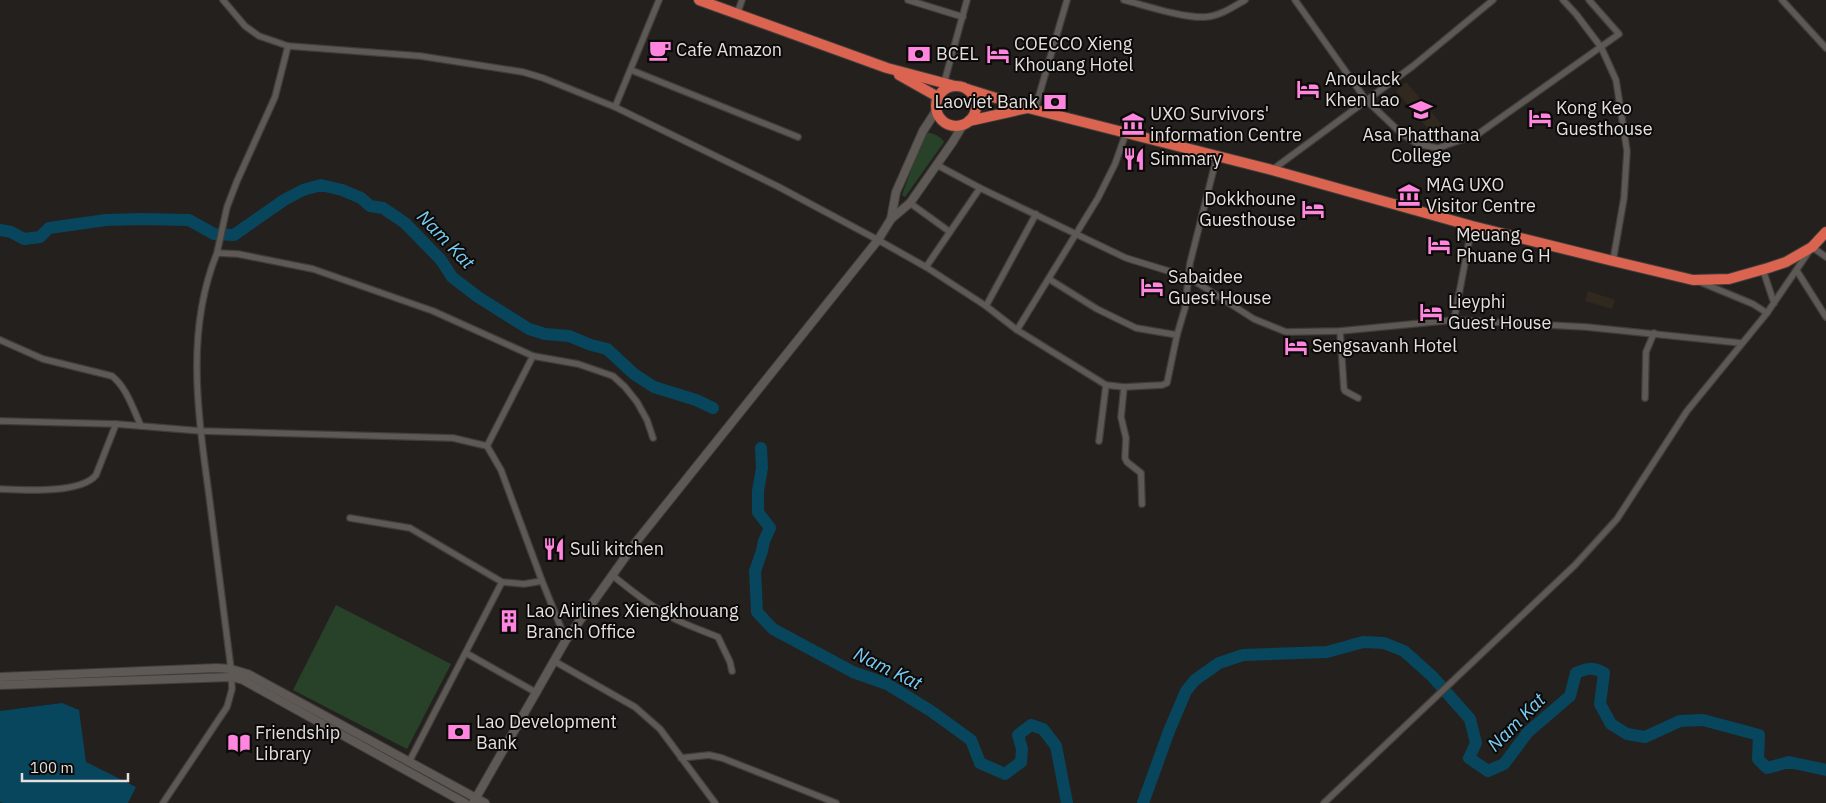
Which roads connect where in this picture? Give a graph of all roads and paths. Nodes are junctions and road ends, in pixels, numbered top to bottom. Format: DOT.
graph roads {
  1 [pos="224,0"];
  2 [pos="659,0"];
  3 [pos="699,0"];
  4 [pos="742,0"];
  5 [pos="908,0"];
  6 [pos="967,0"];
  7 [pos="1068,0"];
  8 [pos="1124,0"];
  9 [pos="1245,0"];
  10 [pos="1295,0"];
  11 [pos="1492,0"];
  12 [pos="1563,0"];
  13 [pos="1590,0"];
  14 [pos="1782,0"];
  15 [pos="737,14"];
  16 [pos="963,17"];
  17 [pos="288,46"];
  18 [pos="1601,47"];
  19 [pos="1826,48"];
  20 [pos="887,68"];
  21 [pos="631,70"];
  22 [pos="944,82"];
  23 [pos="955,86"];
  24 [pos="968,89"];
  25 [pos="938,97"];
  26 [pos="1366,100"];
  27 [pos="615,107"];
  28 [pos="1031,108"];
  29 [pos="936,111"];
  30 [pos="966,123"];
  31 [pos="1126,133"];
  32 [pos="798,136"];
  33 [pos="1217,156"];
  34 [pos="937,165"];
  35 [pos="1272,170"];
  36 [pos="980,188"];
  37 [pos="910,203"];
  38 [pos="1036,214"];
  39 [pos="891,219"];
  40 [pos="1472,226"];
  41 [pos="950,232"];
  42 [pos="1826,232"];
  43 [pos="1075,233"];
  44 [pos="878,240"];
  45 [pos="1812,247"];
  46 [pos="217,252"];
  47 [pos="1826,257"];
  48 [pos="1612,261"];
  49 [pos="926,267"];
  50 [pos="1763,270"];
  51 [pos="1797,271"];
  52 [pos="1188,277"];
  53 [pos="1049,279"];
  54 [pos="1693,280"];
  55 [pos="1774,303"];
  56 [pos="986,306"];
  57 [pos="1766,313"];
  58 [pos="1826,317"];
  59 [pos="1454,320"];
  60 [pos="1017,330"];
  61 [pos="1340,331"];
  62 [pos="1654,333"];
  63 [pos="1177,335"];
  64 [pos="0,340"];
  65 [pos="1741,343"];
  66 [pos="533,356"];
  67 [pos="1106,386"];
  68 [pos="1124,388"];
  69 [pos="1358,398"];
  70 [pos="1645,398"];
  71 [pos="0,421"];
  72 [pos="116,424"];
  73 [pos="141,426"];
  74 [pos="201,431"];
  75 [pos="653,438"];
  76 [pos="1099,441"];
  77 [pos="488,446"];
  78 [pos="0,489"];
  79 [pos="1142,504"];
  80 [pos="350,518"];
  81 [pos="612,574"];
  82 [pos="542,581"];
  83 [pos="502,582"];
  84 [pos="566,640"];
  85 [pos="466,653"];
  86 [pos="554,661"];
  87 [pos="231,668"];
  88 [pos="732,672"];
  89 [pos="232,677"];
  90 [pos="0,678"];
  91 [pos="0,685"];
  92 [pos="537,693"];
  93 [pos="681,758"];
  94 [pos="409,762"];
  95 [pos="475,800"];
  96 [pos="163,803"];
  97 [pos="465,803"];
  98 [pos="485,803"];
  99 [pos="715,803"];
  100 [pos="836,803"];
  101 [pos="1324,803"];
  1 -- 17 [label="street"];
  2 -- 21 [label="street"];
  3 -- 15 [label="highway"];
  4 -- 15 [label="street"];
  5 -- 16 [label="street"];
  6 -- 16 [label="street"];
  7 -- 28 [label="street"];
  8 -- 9 [label="street"];
  10 -- 26 [label="street"];
  11 -- 26 [label="street"];
  12 -- 18 [label="street"];
  13 -- 18 [label="street"];
  14 -- 19 [label="street"];
  15 -- 20 [label="highway"];
  16 -- 22 [label="street"];
  17 -- 27 [label="street"];
  17 -- 46 [label="street"];
  18 -- 26 [label="street"];
  18 -- 48 [label="street"];
  20 -- 22 [label="highway"];
  20 -- 25 [label="highway"];
  21 -- 27 [label="street"];
  21 -- 32 [label="street"];
  22 -- 23 [label="highway"];
  23 -- 24 [label="highway"];
  23 -- 25 [label="highway"];
  24 -- 28 [label="highway"];
  24 -- 30 [label="highway"];
  25 -- 29 [label="highway"];
  26 -- 35 [label="street"];
  27 -- 44 [label="street"];
  28 -- 30 [label="highway"];
  28 -- 31 [label="highway"];
  29 -- 30 [label="highway"];
  29 -- 39 [label="street"];
  30 -- 34 [label="street"];
  31 -- 33 [label="highway"];
  31 -- 43 [label="street"];
  33 -- 35 [label="highway"];
  33 -- 52 [label="street"];
  34 -- 36 [label="street"];
  34 -- 37 [label="street"];
  35 -- 40 [label="highway"];
  36 -- 38 [label="street"];
  36 -- 41 [label="street"];
  37 -- 39 [label="street"];
  37 -- 41 [label="street"];
  38 -- 43 [label="street"];
  38 -- 56 [label="street"];
  39 -- 44 [label="street"];
  40 -- 48 [label="highway"];
  40 -- 59 [label="street"];
  41 -- 49 [label="street"];
  42 -- 45 [label="highway"];
  43 -- 52 [label="street"];
  43 -- 53 [label="street"];
  44 -- 49 [label="street"];
  44 -- 81 [label="street"];
  45 -- 47 [label="street"];
  45 -- 50 [label="highway"];
  45 -- 51 [label="street"];
  46 -- 66 [label="street"];
  46 -- 74 [label="street"];
  48 -- 54 [label="highway"];
  49 -- 56 [label="street"];
  50 -- 54 [label="highway"];
  50 -- 55 [label="street"];
  51 -- 55 [label="street"];
  51 -- 58 [label="street"];
  52 -- 61 [label="street"];
  52 -- 63 [label="street"];
  53 -- 60 [label="street"];
  53 -- 63 [label="street"];
  54 -- 57 [label="street"];
  55 -- 57 [label="street"];
  56 -- 60 [label="street"];
  57 -- 65 [label="street"];
  59 -- 61 [label="street"];
  59 -- 62 [label="street"];
  60 -- 67 [label="street"];
  61 -- 69 [label="street"];
  62 -- 65 [label="street"];
  62 -- 70 [label="street"];
  63 -- 68 [label="street"];
  64 -- 73 [label="street"];
  65 -- 101 [label="street"];
  66 -- 75 [label="street"];
  66 -- 77 [label="street"];
  67 -- 68 [label="street"];
  67 -- 76 [label="street"];
  68 -- 79 [label="street"];
  71 -- 72 [label="street"];
  72 -- 73 [label="street"];
  72 -- 78 [label="street"];
  73 -- 74 [label="street"];
  74 -- 77 [label="street"];
  74 -- 87 [label="street"];
  77 -- 82 [label="street"];
  80 -- 83 [label="street"];
  81 -- 84 [label="street"];
  81 -- 88 [label="street"];
  82 -- 83 [label="street"];
  82 -- 84 [label="street"];
  83 -- 85 [label="street"];
  84 -- 86 [label="street"];
  85 -- 92 [label="street"];
  85 -- 94 [label="street"];
  86 -- 92 [label="street"];
  86 -- 93 [label="street"];
  87 -- 89 [label="street"];
  87 -- 90 [label="street"];
  87 -- 94 [label="street"];
  89 -- 91 [label="street"];
  89 -- 96 [label="street"];
  89 -- 97 [label="street"];
  92 -- 95 [label="street"];
  93 -- 99 [label="street"];
  93 -- 100 [label="street"];
  94 -- 95 [label="street"];
  95 -- 98 [label="street"];
}
